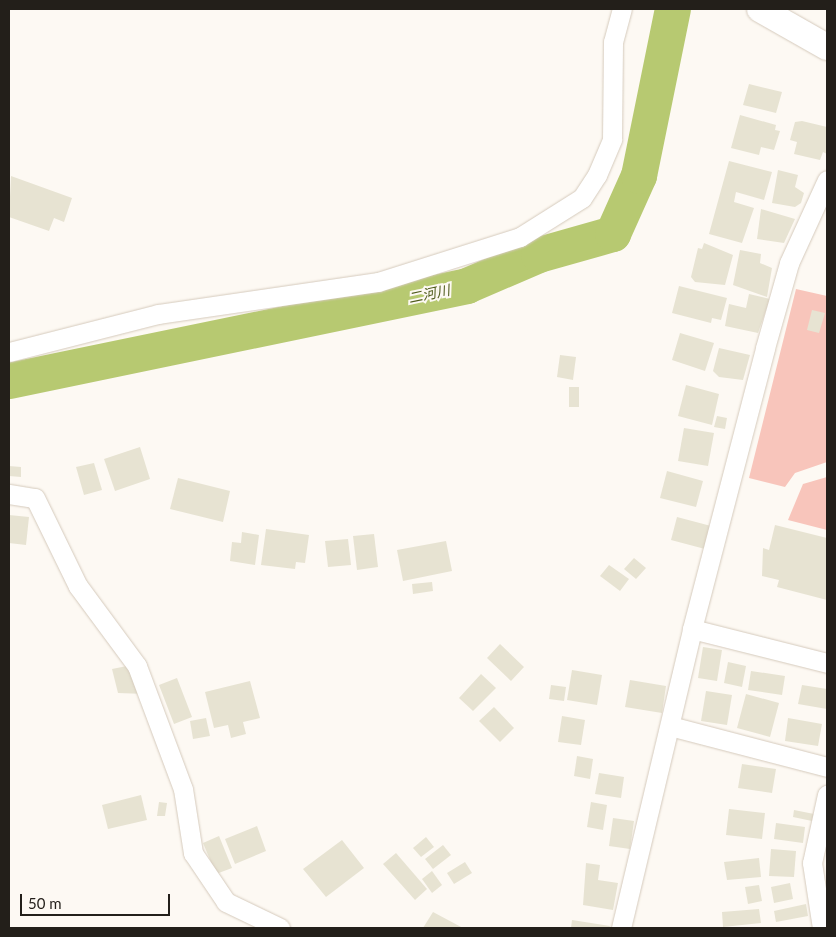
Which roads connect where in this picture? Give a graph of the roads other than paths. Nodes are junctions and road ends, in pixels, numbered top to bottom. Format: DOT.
graph roads {
  1 [pos="622,9"];
  2 [pos="760,9"];
  3 [pos="827,47"];
  4 [pos="827,180"];
  5 [pos="9,352"];
  6 [pos="9,494"];
  7 [pos="692,629"];
  8 [pos="827,663"];
  9 [pos="670,726"];
  10 [pos="827,768"];
  11 [pos="827,795"];
  12 [pos="280,928"];
  13 [pos="621,928"];
  14 [pos="822,928"];
  1 -- 5 [label="street"];
  2 -- 3 [label="street"];
  4 -- 7 [label="street"];
  6 -- 12 [label="street"];
  7 -- 8 [label="street"];
  7 -- 9 [label="street"];
  9 -- 10 [label="street"];
  9 -- 13 [label="street"];
  11 -- 14 [label="street"];
}
